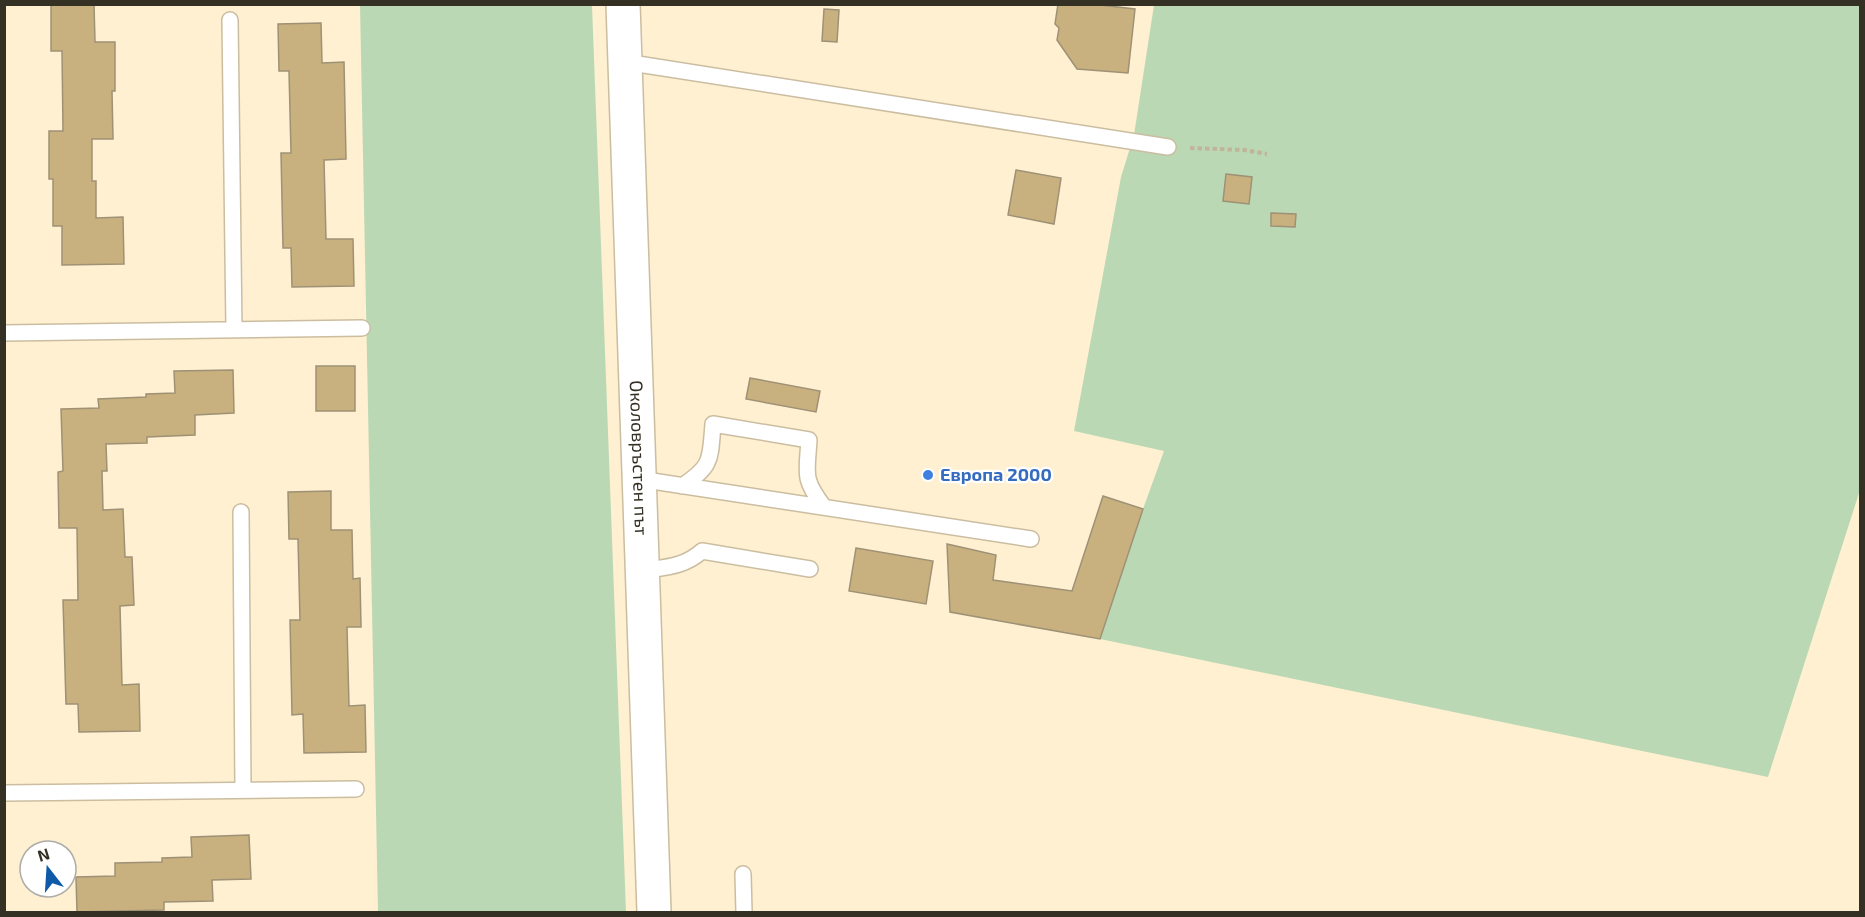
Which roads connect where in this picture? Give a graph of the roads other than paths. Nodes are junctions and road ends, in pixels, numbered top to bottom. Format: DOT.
graph roads {
  1 [pos="622,4"];
  2 [pos="230,20"];
  3 [pos="625,62"];
  4 [pos="1168,147"];
  5 [pos="362,328"];
  6 [pos="234,330"];
  7 [pos="4,333"];
  8 [pos="639,479"];
  9 [pos="682,486"];
  10 [pos="824,507"];
  11 [pos="241,512"];
  12 [pos="1030,539"];
  13 [pos="810,569"];
  14 [pos="642,571"];
  15 [pos="356,789"];
  16 [pos="243,790"];
  17 [pos="4,793"];
  18 [pos="743,874"];
  19 [pos="654,912"];
  20 [pos="744,912"];
  1 -- 3 [label="main road, Околовръстен път"];
  2 -- 6 [label="lane"];
  3 -- 4 [label="lane"];
  3 -- 8 [label="main road, Околовръстен път"];
  5 -- 6 [label="lane"];
  6 -- 7 [label="lane"];
  8 -- 9 [label="lane"];
  8 -- 14 [label="main road, Околовръстен път"];
  9 -- 10 [label="lane"];
  9 -- 10 [label="lane"];
  10 -- 12 [label="lane"];
  11 -- 16 [label="lane"];
  13 -- 14 [label="lane"];
  14 -- 19 [label="main road, Околовръстен път"];
  15 -- 16 [label="lane"];
  16 -- 17 [label="lane"];
  18 -- 20 [label="lane"];
}
